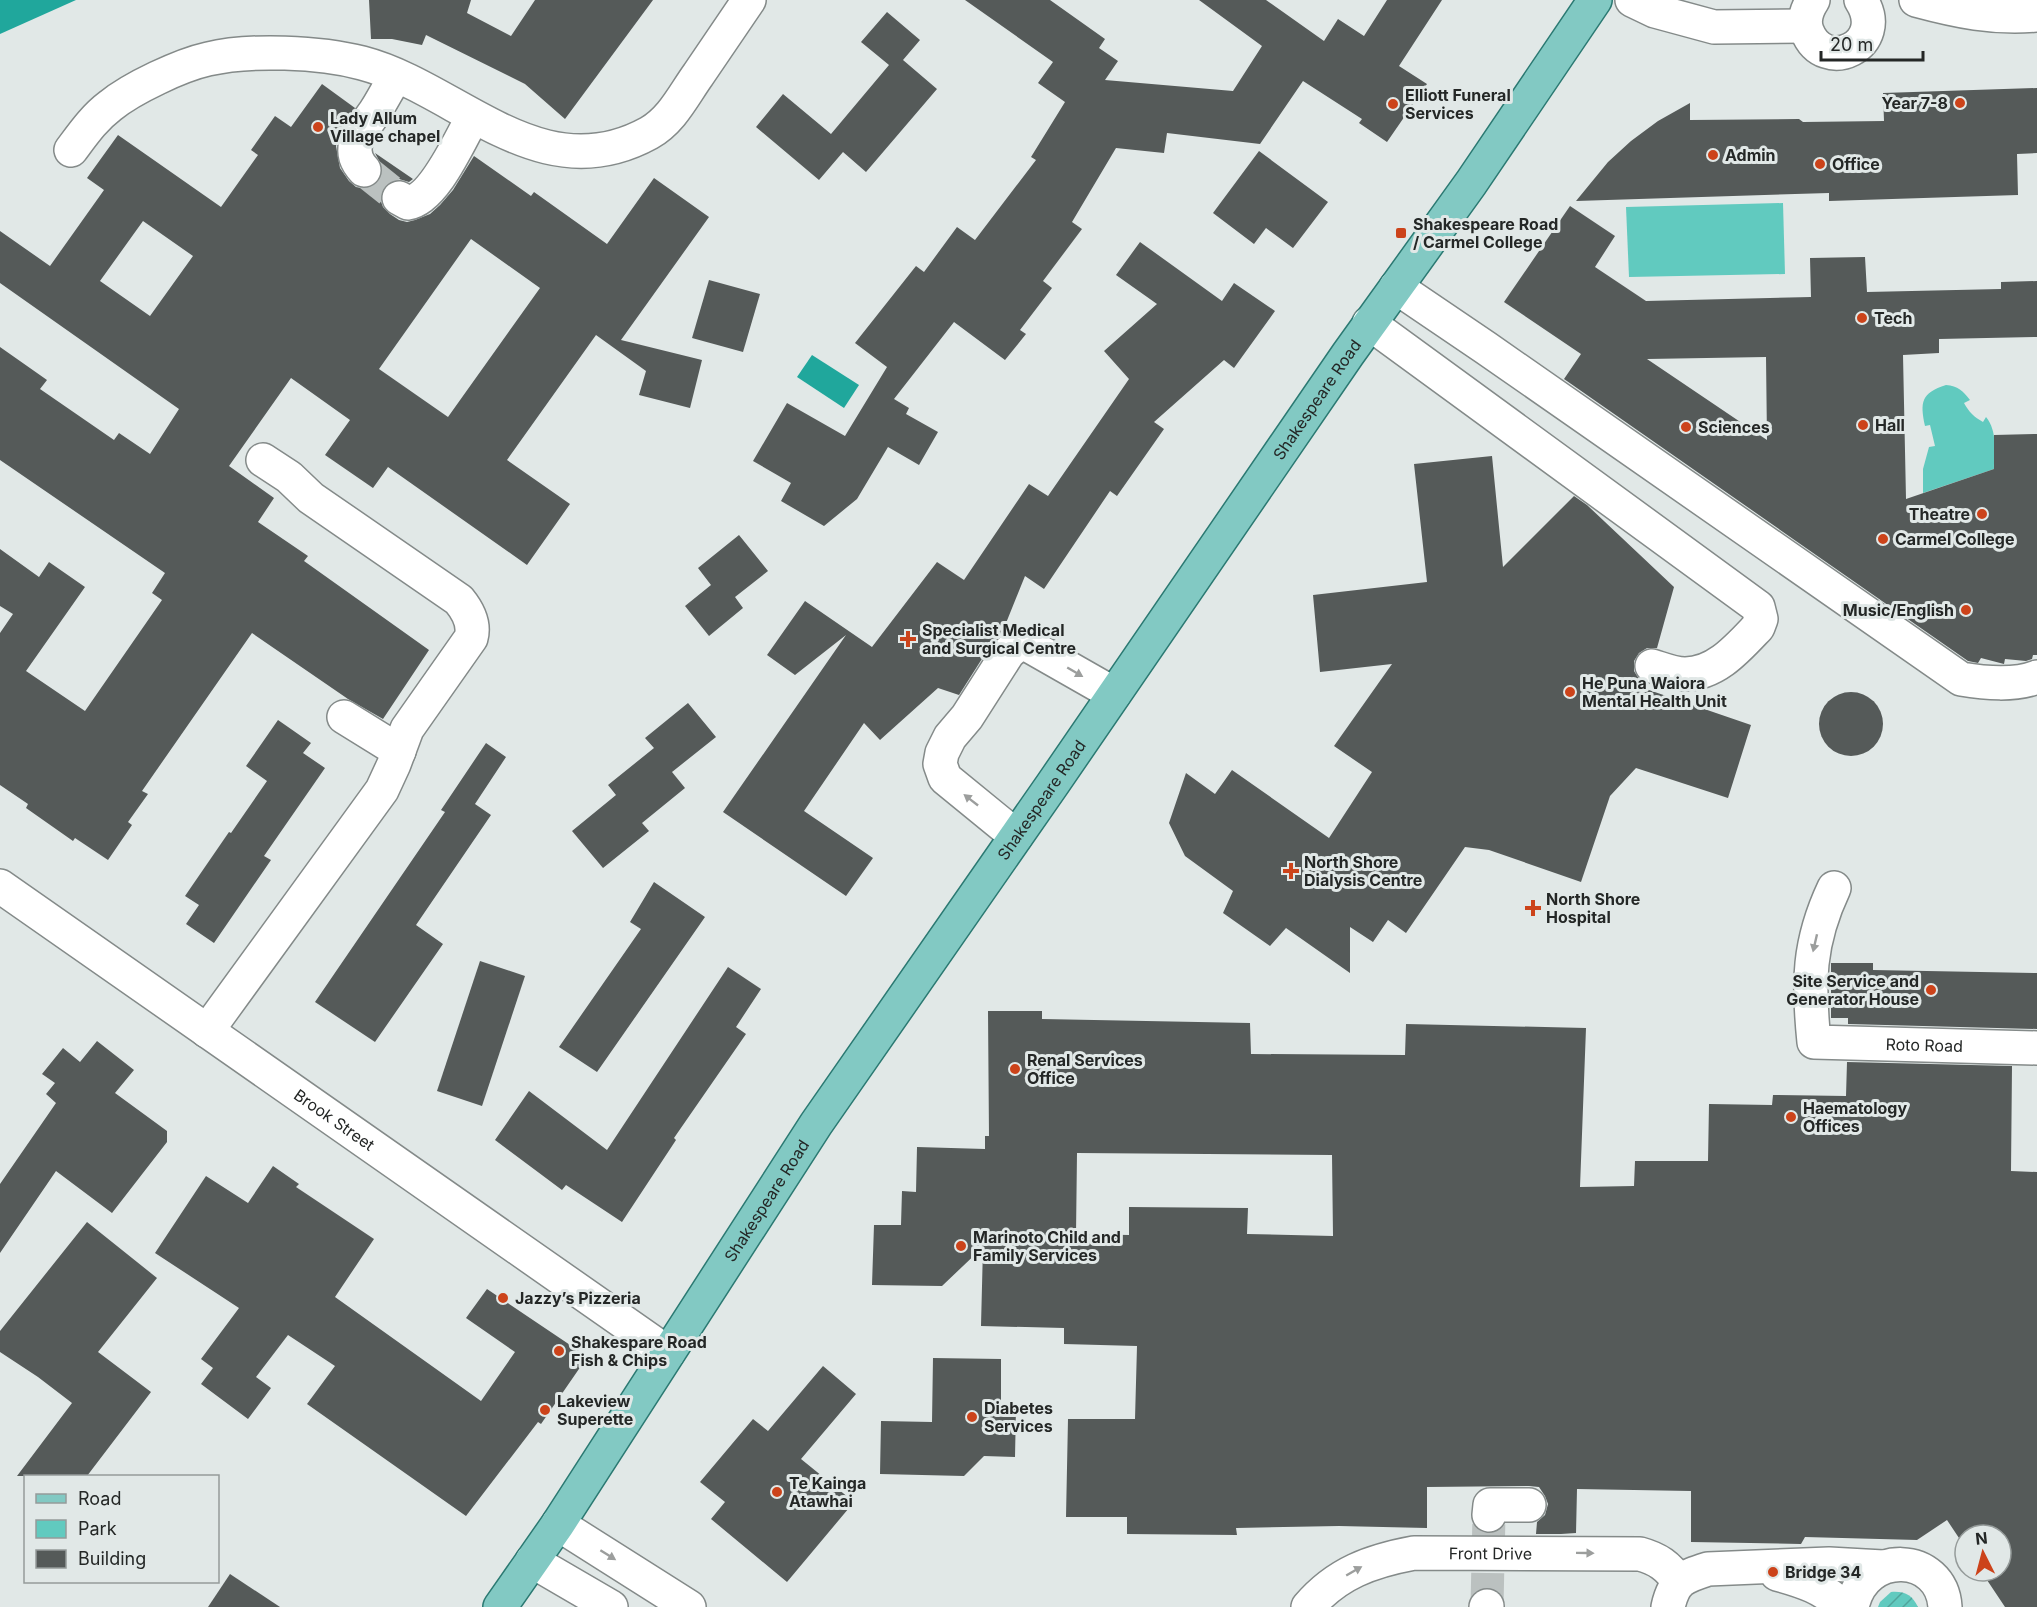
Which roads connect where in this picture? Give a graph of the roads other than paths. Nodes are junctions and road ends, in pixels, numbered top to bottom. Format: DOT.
graph roads {
  1 [pos="749,0"];
  2 [pos="1595,0"];
  3 [pos="1632,0"];
  4 [pos="1910,0"];
  5 [pos="1916,0"];
  6 [pos="1865,9"];
  7 [pos="1809,13"];
  8 [pos="2037,15"];
  9 [pos="396,76"];
  10 [pos="473,117"];
  11 [pos="71,150"];
  12 [pos="364,170"];
  13 [pos="399,198"];
  14 [pos="1396,287"];
  15 [pos="1369,323"];
  16 [pos="262,460"];
  17 [pos="1652,666"];
  18 [pos="2022,680"];
  19 [pos="1114,694"];
  20 [pos="2037,702"];
  21 [pos="344,717"];
  22 [pos="399,751"];
  23 [pos="1016,836"];
  24 [pos="0,886"];
  25 [pos="1834,888"];
  26 [pos="207,1031"];
  27 [pos="2037,1048"];
  28 [pos="668,1353"];
  29 [pos="1529,1505"];
  30 [pos="1489,1515"];
  31 [pos="558,1524"];
  32 [pos="532,1561"];
  33 [pos="1883,1566"];
  34 [pos="1755,1568"];
  35 [pos="1673,1594"];
  36 [pos="500,1607"];
  37 [pos="611,1607"];
  38 [pos="690,1607"];
  39 [pos="1308,1607"];
  40 [pos="1843,1607"];
  41 [pos="1852,1607"];
  42 [pos="1945,1607"];
  1 -- 10 [label="street"];
  2 -- 14 [label="main road, Shakespeare Road"];
  3 -- 7 [label="street"];
  4 -- 6 [label="street"];
  5 -- 8 [label="street"];
  6 -- 7 [label="street"];
  9 -- 10 [label="street"];
  9 -- 11 [label="street"];
  9 -- 12 [label="street"];
  10 -- 13 [label="street"];
  14 -- 15 [label="main road, Shakespeare Road"];
  14 -- 18 [label="street"];
  15 -- 17 [label="street"];
  15 -- 19 [label="main road, Shakespeare Road"];
  16 -- 22 [label="street"];
  18 -- 20 [label="street"];
  19 -- 23 [label="main road, Shakespeare Road"];
  23 -- 19 [label="street, one-way"];
  21 -- 22 [label="street"];
  22 -- 26 [label="street"];
  23 -- 28 [label="main road, Shakespeare Road"];
  24 -- 26 [label="street, Brook Street"];
  25 -- 27 [label="street, Roto Road, one-way"];
  26 -- 28 [label="street, Brook Street"];
  28 -- 31 [label="main road, Shakespeare Road"];
  29 -- 30 [label="street"];
  31 -- 32 [label="main road, Shakespeare Road"];
  31 -- 38 [label="street, one-way"];
  32 -- 36 [label="main road, Shakespeare Road"];
  32 -- 37 [label="street"];
  33 -- 34 [label="street"];
  33 -- 41 [label="street"];
  33 -- 42 [label="street"];
  34 -- 35 [label="street"];
  34 -- 40 [label="street"];
  39 -- 35 [label="street, Front Drive, one-way"];
}
